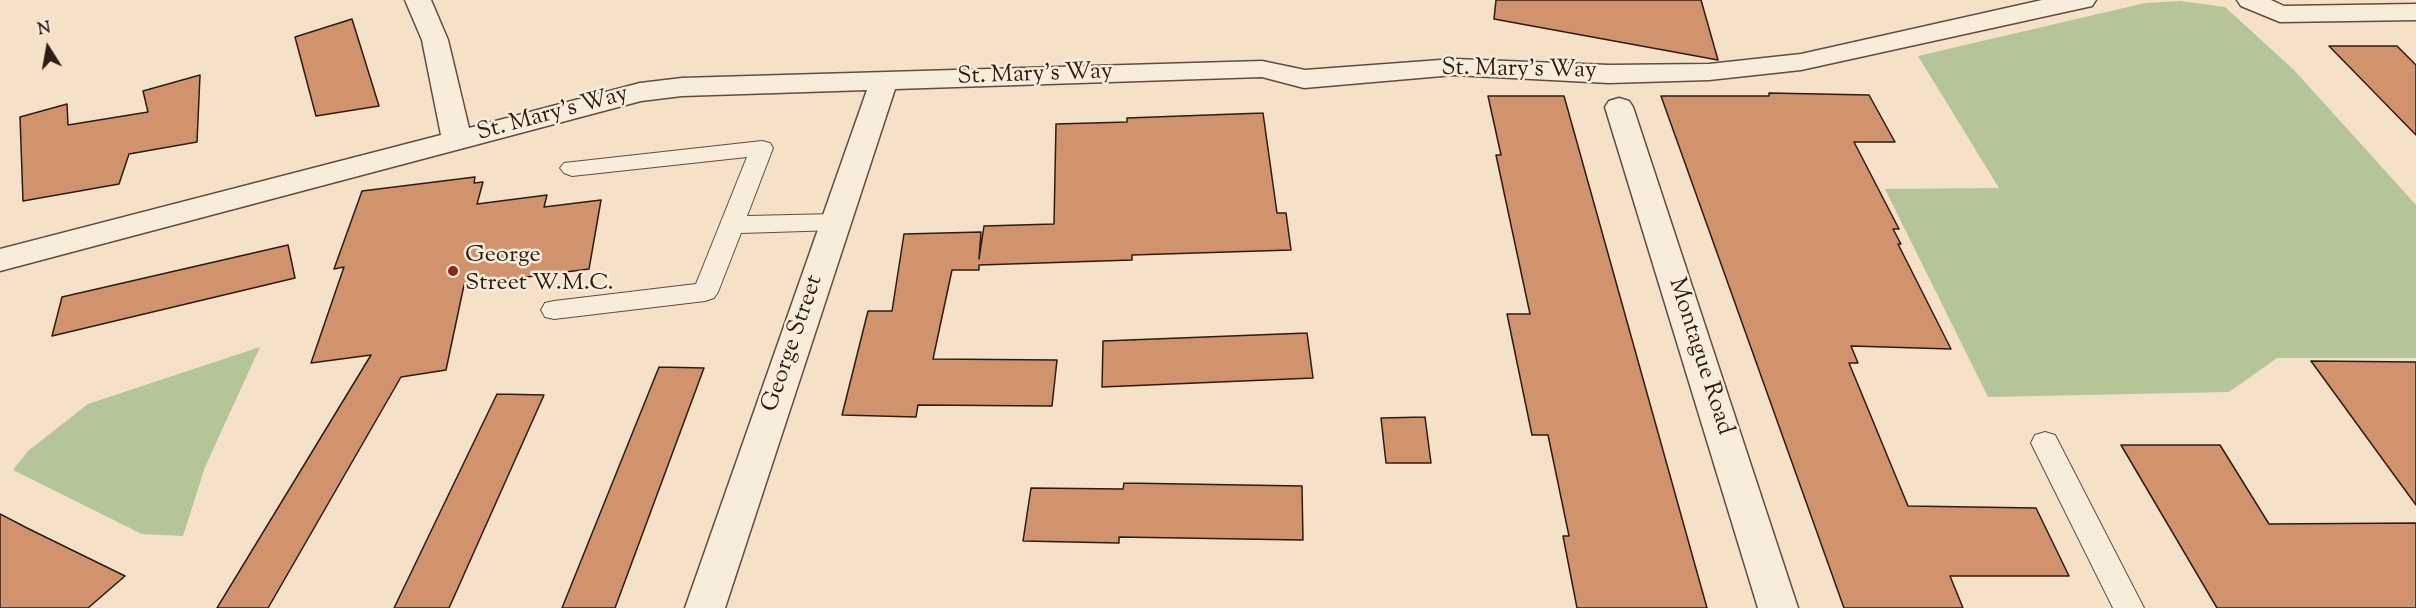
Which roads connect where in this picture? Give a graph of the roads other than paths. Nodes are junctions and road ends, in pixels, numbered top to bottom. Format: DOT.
graph roads {
  1 [pos="418,0"];
  2 [pos="2083,0"];
  3 [pos="2250,0"];
  4 [pos="2405,12"];
  5 [pos="2416,33"];
  6 [pos="884,81"];
  7 [pos="1620,107"];
  8 [pos="458,140"];
  9 [pos="572,168"];
  10 [pos="836,222"];
  11 [pos="732,225"];
  12 [pos="0,260"];
  13 [pos="554,310"];
  14 [pos="2045,443"];
  15 [pos="705,608"];
  16 [pos="1778,608"];
  17 [pos="2129,608"];
  1 -- 8 [label="street"];
  2 -- 6 [label="street, St. Mary's Way"];
  3 -- 4 [label="street"];
  4 -- 5 [label="street"];
  6 -- 8 [label="street, St. Mary's Way"];
  6 -- 10 [label="street, George Street"];
  7 -- 16 [label="street, Montague Road"];
  8 -- 12 [label="street, St. Mary's Way"];
  9 -- 11 [label="lane"];
  10 -- 11 [label="lane"];
  10 -- 15 [label="street, George Street"];
  11 -- 13 [label="lane"];
  14 -- 17 [label="lane"];
}
